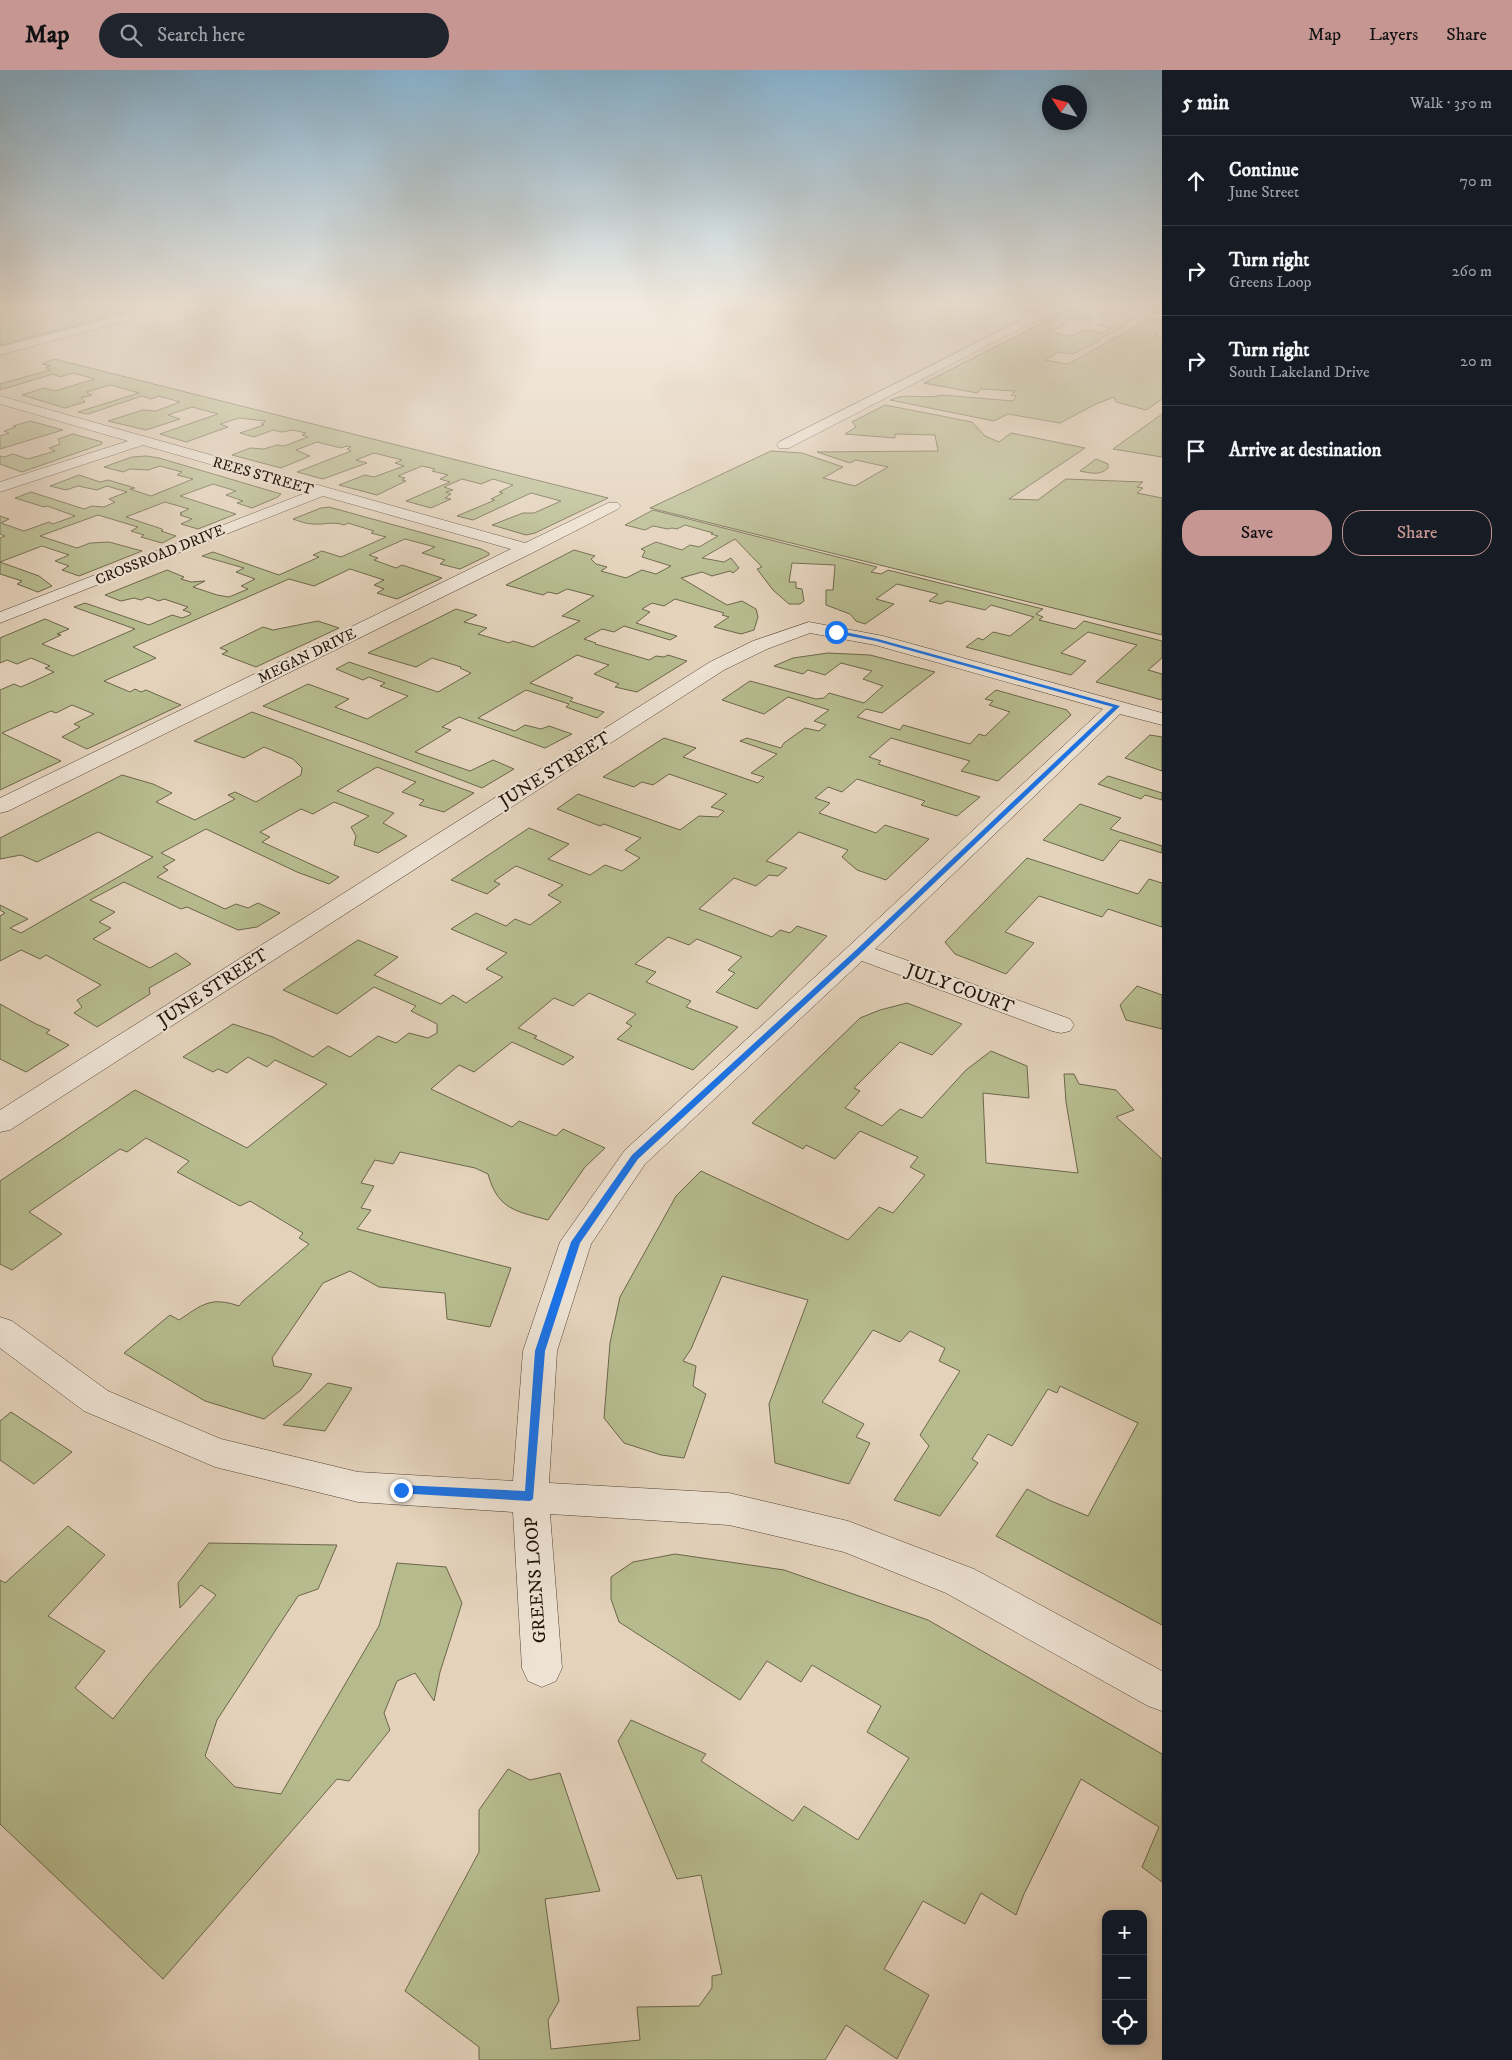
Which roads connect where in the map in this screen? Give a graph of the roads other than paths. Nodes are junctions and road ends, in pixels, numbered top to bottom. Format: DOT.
graph roads {
  1 [pos="881,396"];
  2 [pos="0,400"];
  3 [pos="141,441"];
  4 [pos="784,445"];
  5 [pos="0,487"];
  6 [pos="320,492"];
  7 [pos="613,506"];
  8 [pos="528,549"];
  9 [pos="0,618"];
  10 [pos="1117,706"];
  11 [pos="1162,719"];
  12 [pos="0,806"];
  13 [pos="858,951"];
  14 [pos="1061,1025"];
  15 [pos="0,1123"];
  16 [pos="0,1330"];
  17 [pos="530,1496"];
  18 [pos="542,1668"];
  19 [pos="1162,1692"];
  1 -- 4 [label="street"];
  2 -- 3 [label="street, REES STREET"];
  3 -- 5 [label="street"];
  3 -- 6 [label="street, REES STREET"];
  6 -- 8 [label="street, REES STREET"];
  6 -- 9 [label="street, CROSSROAD DRIVE"];
  7 -- 8 [label="street, MEGAN DRIVE"];
  8 -- 12 [label="street, MEGAN DRIVE"];
  10 -- 11 [label="street, JUNE STREET"];
  10 -- 13 [label="street, GREENS LOOP"];
  10 -- 15 [label="street, JUNE STREET"];
  13 -- 14 [label="street, JULY COURT"];
  13 -- 17 [label="street, GREENS LOOP"];
  16 -- 17 [label="street"];
  17 -- 18 [label="street, GREENS LOOP"];
  17 -- 19 [label="street"];
}
